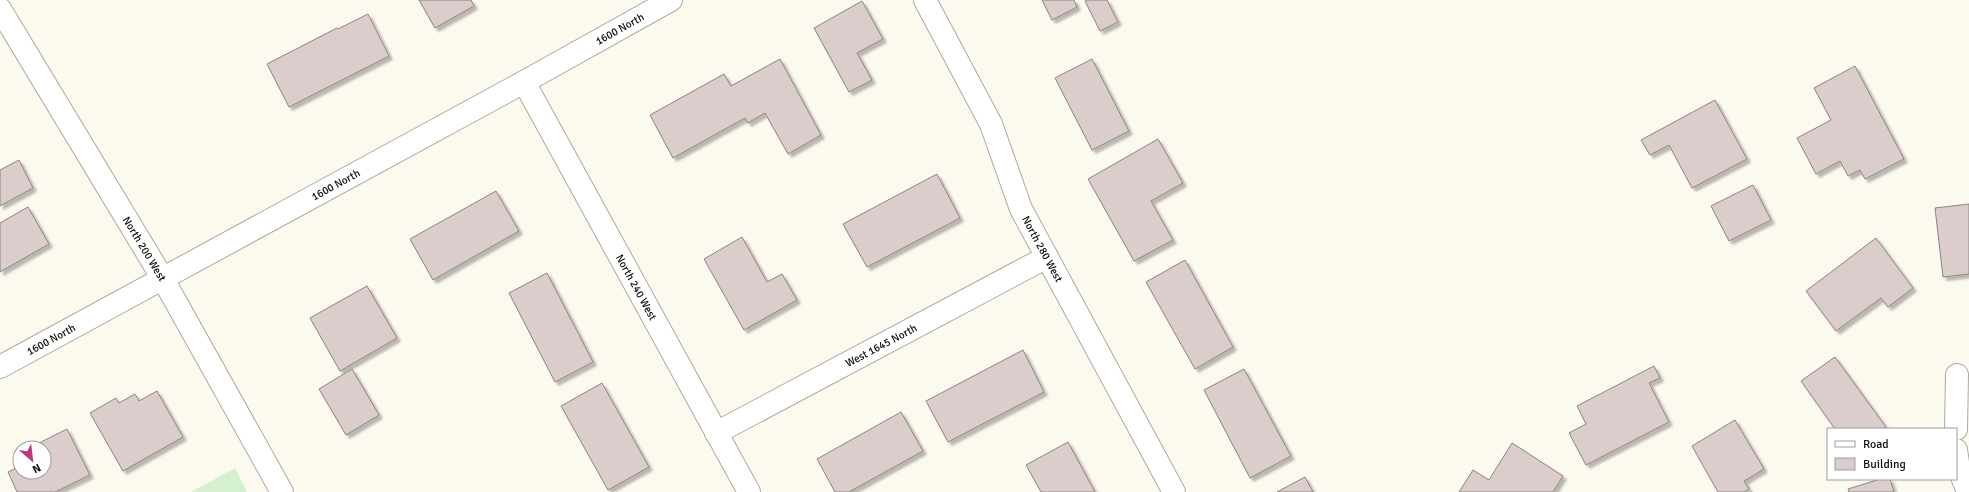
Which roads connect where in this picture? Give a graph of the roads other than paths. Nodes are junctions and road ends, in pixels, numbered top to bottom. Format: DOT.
graph roads {
  1 [pos="671,0"];
  2 [pos="925,0"];
  3 [pos="0,9"];
  4 [pos="524,82"];
  5 [pos="1047,257"];
  6 [pos="163,279"];
  7 [pos="0,366"];
  8 [pos="1957,376"];
  9 [pos="1956,428"];
  10 [pos="716,432"];
  11 [pos="1957,456"];
  12 [pos="282,492"];
  13 [pos="749,492"];
  14 [pos="1174,492"];
  15 [pos="1968,492"];
  1 -- 4 [label="street, 1600 North"];
  2 -- 5 [label="street, North 280 West"];
  3 -- 6 [label="street, North 200 West"];
  4 -- 6 [label="street, 1600 North"];
  4 -- 10 [label="street, North 240 West"];
  5 -- 10 [label="street, West 1645 North"];
  5 -- 14 [label="street, North 280 West"];
  6 -- 7 [label="street, 1600 North"];
  6 -- 12 [label="street, North 200 West"];
  8 -- 9 [label="street"];
  10 -- 13 [label="street, North 240 West"];
  11 -- 15 [label="street"];
}
